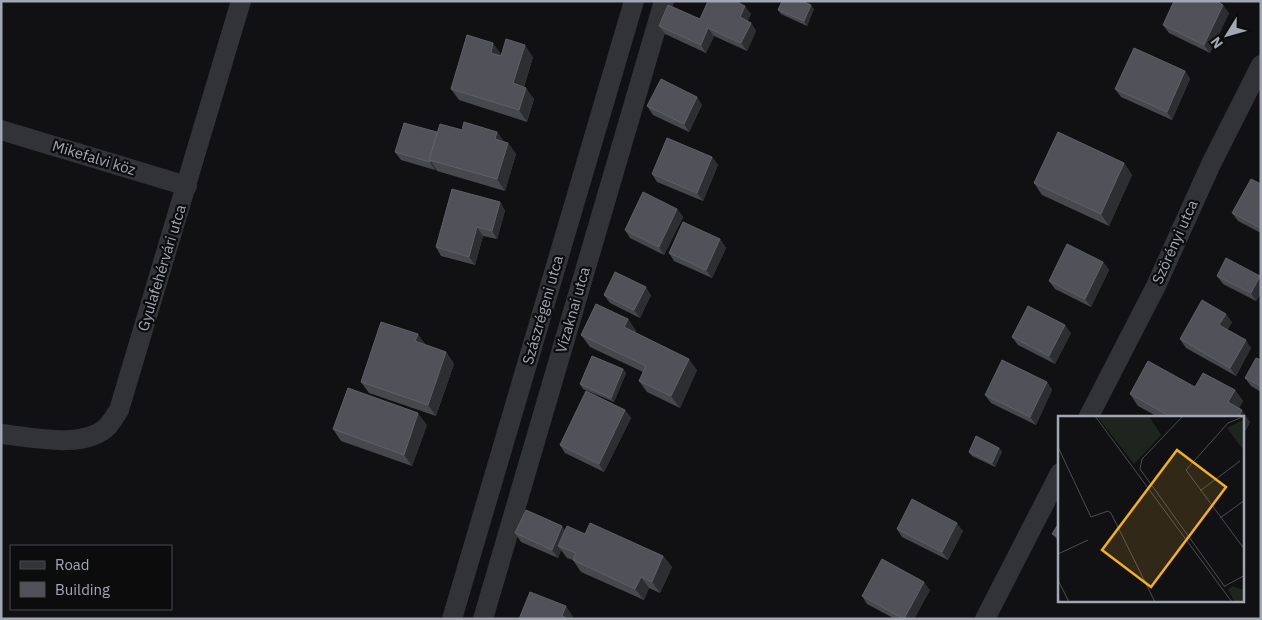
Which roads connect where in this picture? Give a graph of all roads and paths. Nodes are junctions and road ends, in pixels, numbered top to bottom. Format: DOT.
graph roads {
  1 [pos="241,1"];
  2 [pos="634,1"];
  3 [pos="664,1"];
  4 [pos="1261,65"];
  5 [pos="1,130"];
  6 [pos="187,186"];
  7 [pos="1089,416"];
  8 [pos="1,434"];
  9 [pos="1058,477"];
  10 [pos="452,619"];
  11 [pos="482,619"];
  12 [pos="985,619"];
  1 -- 6 [label="street, Gyulafehérvári utca"];
  2 -- 10 [label="street, Szászrégeni utca"];
  3 -- 11 [label="street, Vízaknai utca"];
  4 -- 7 [label="street, Szörényi utca"];
  5 -- 6 [label="street, Mikefalvi köz"];
  6 -- 8 [label="street, Gyulafehérvári utca"];
  9 -- 12 [label="street"];
}
